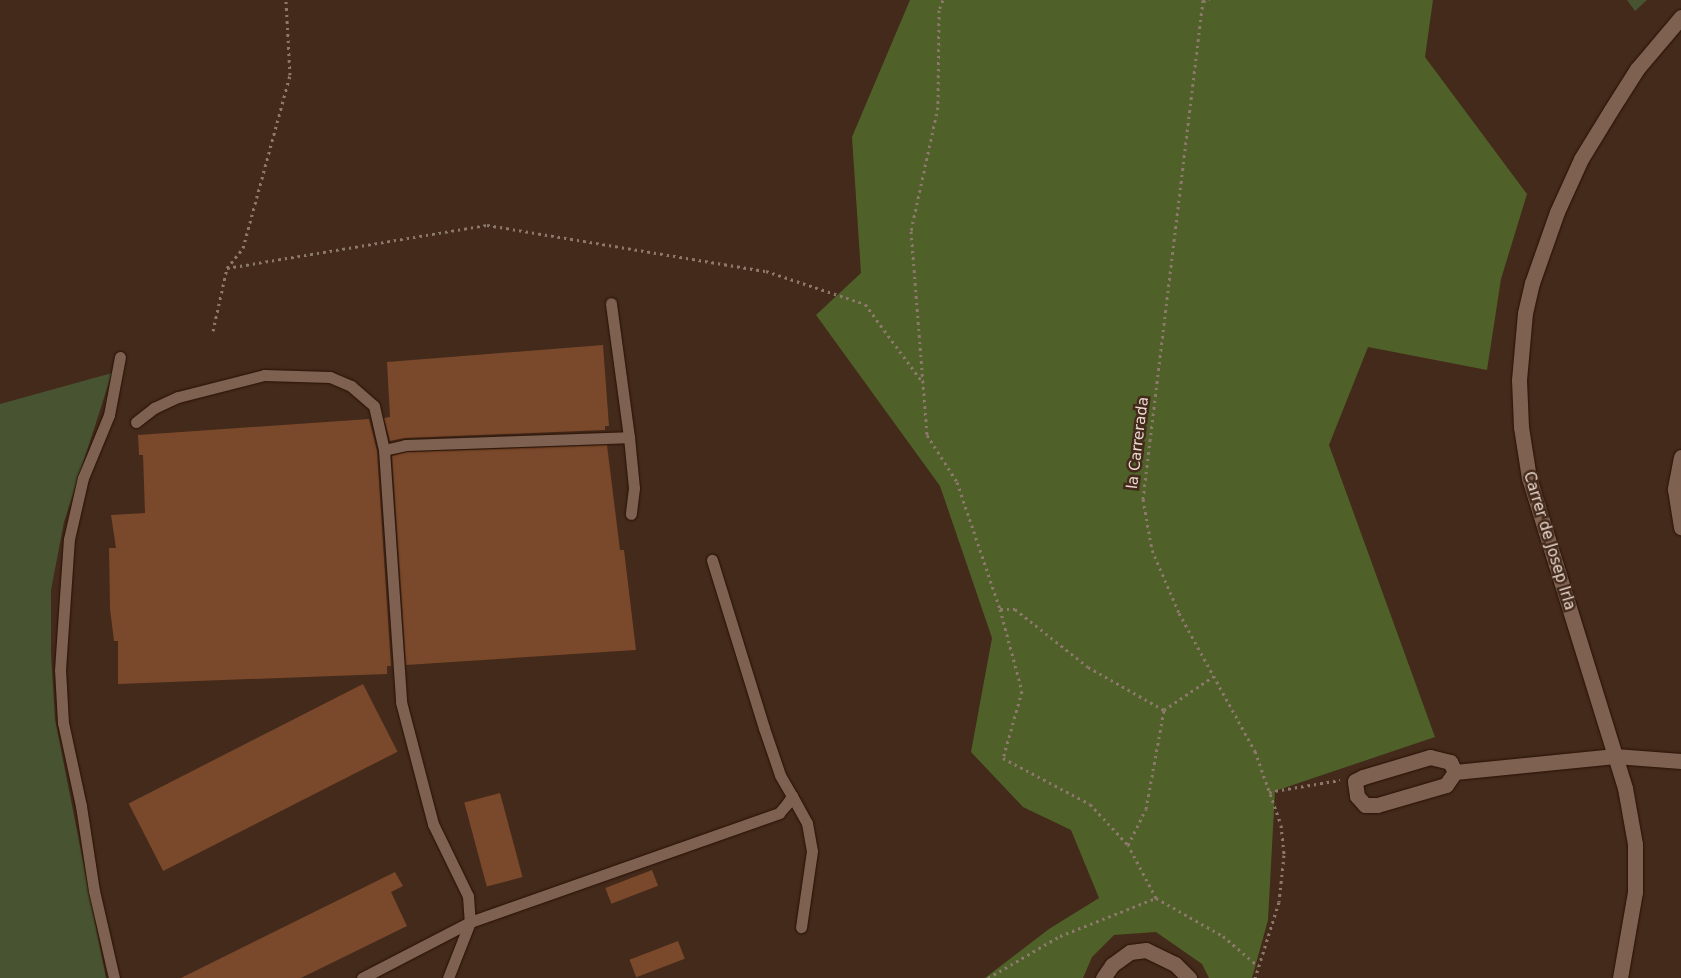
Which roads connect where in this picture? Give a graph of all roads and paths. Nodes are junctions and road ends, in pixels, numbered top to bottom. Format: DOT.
graph roads {
  1 [pos="286,0"];
  2 [pos="943,0"];
  3 [pos="1210,0"];
  4 [pos="1203,1"];
  5 [pos="1681,17"];
  6 [pos="227,268"];
  7 [pos="611,303"];
  8 [pos="213,330"];
  9 [pos="120,357"];
  10 [pos="924,385"];
  11 [pos="136,422"];
  12 [pos="629,437"];
  13 [pos="384,450"];
  14 [pos="1681,457"];
  15 [pos="631,514"];
  16 [pos="1681,528"];
  17 [pos="712,560"];
  18 [pos="1000,609"];
  19 [pos="1214,676"];
  20 [pos="1164,710"];
  21 [pos="1615,756"];
  22 [pos="1681,761"];
  23 [pos="1455,772"];
  24 [pos="1355,781"];
  25 [pos="1269,792"];
  26 [pos="792,796"];
  27 [pos="1128,845"];
  28 [pos="1156,898"];
  29 [pos="470,922"];
  30 [pos="802,927"];
  31 [pos="1258,966"];
  32 [pos="114,978"];
  33 [pos="362,978"];
  34 [pos="448,978"];
  35 [pos="988,978"];
  36 [pos="1103,978"];
  37 [pos="1189,978"];
  38 [pos="1255,978"];
  39 [pos="1620,978"];
  1 -- 6 [label="path"];
  2 -- 10 [label="path"];
  3 -- 4 [label="path"];
  4 -- 19 [label="path, la Carrerada"];
  5 -- 21 [label="street, Carrer de Josep Irla"];
  6 -- 8 [label="path"];
  6 -- 10 [label="path"];
  7 -- 12 [label="lane"];
  9 -- 32 [label="lane"];
  10 -- 18 [label="path"];
  11 -- 13 [label="lane"];
  12 -- 13 [label="lane"];
  12 -- 15 [label="lane"];
  13 -- 29 [label="lane"];
  14 -- 16 [label="street"];
  17 -- 26 [label="lane"];
  18 -- 20 [label="path"];
  18 -- 27 [label="path"];
  19 -- 20 [label="path"];
  19 -- 25 [label="path, la Carrerada"];
  20 -- 27 [label="path"];
  21 -- 22 [label="street"];
  21 -- 23 [label="street"];
  21 -- 39 [label="street, Carrer de Josep Irla"];
  23 -- 24 [label="street"];
  23 -- 24 [label="street"];
  24 -- 25 [label="path"];
  25 -- 31 [label="path, la Carrerada"];
  26 -- 29 [label="lane"];
  26 -- 30 [label="lane"];
  27 -- 28 [label="path"];
  28 -- 31 [label="path"];
  28 -- 35 [label="path"];
  29 -- 33 [label="lane"];
  29 -- 34 [label="lane"];
  31 -- 38 [label="path, la Carrerada"];
  36 -- 37 [label="street"];
}
